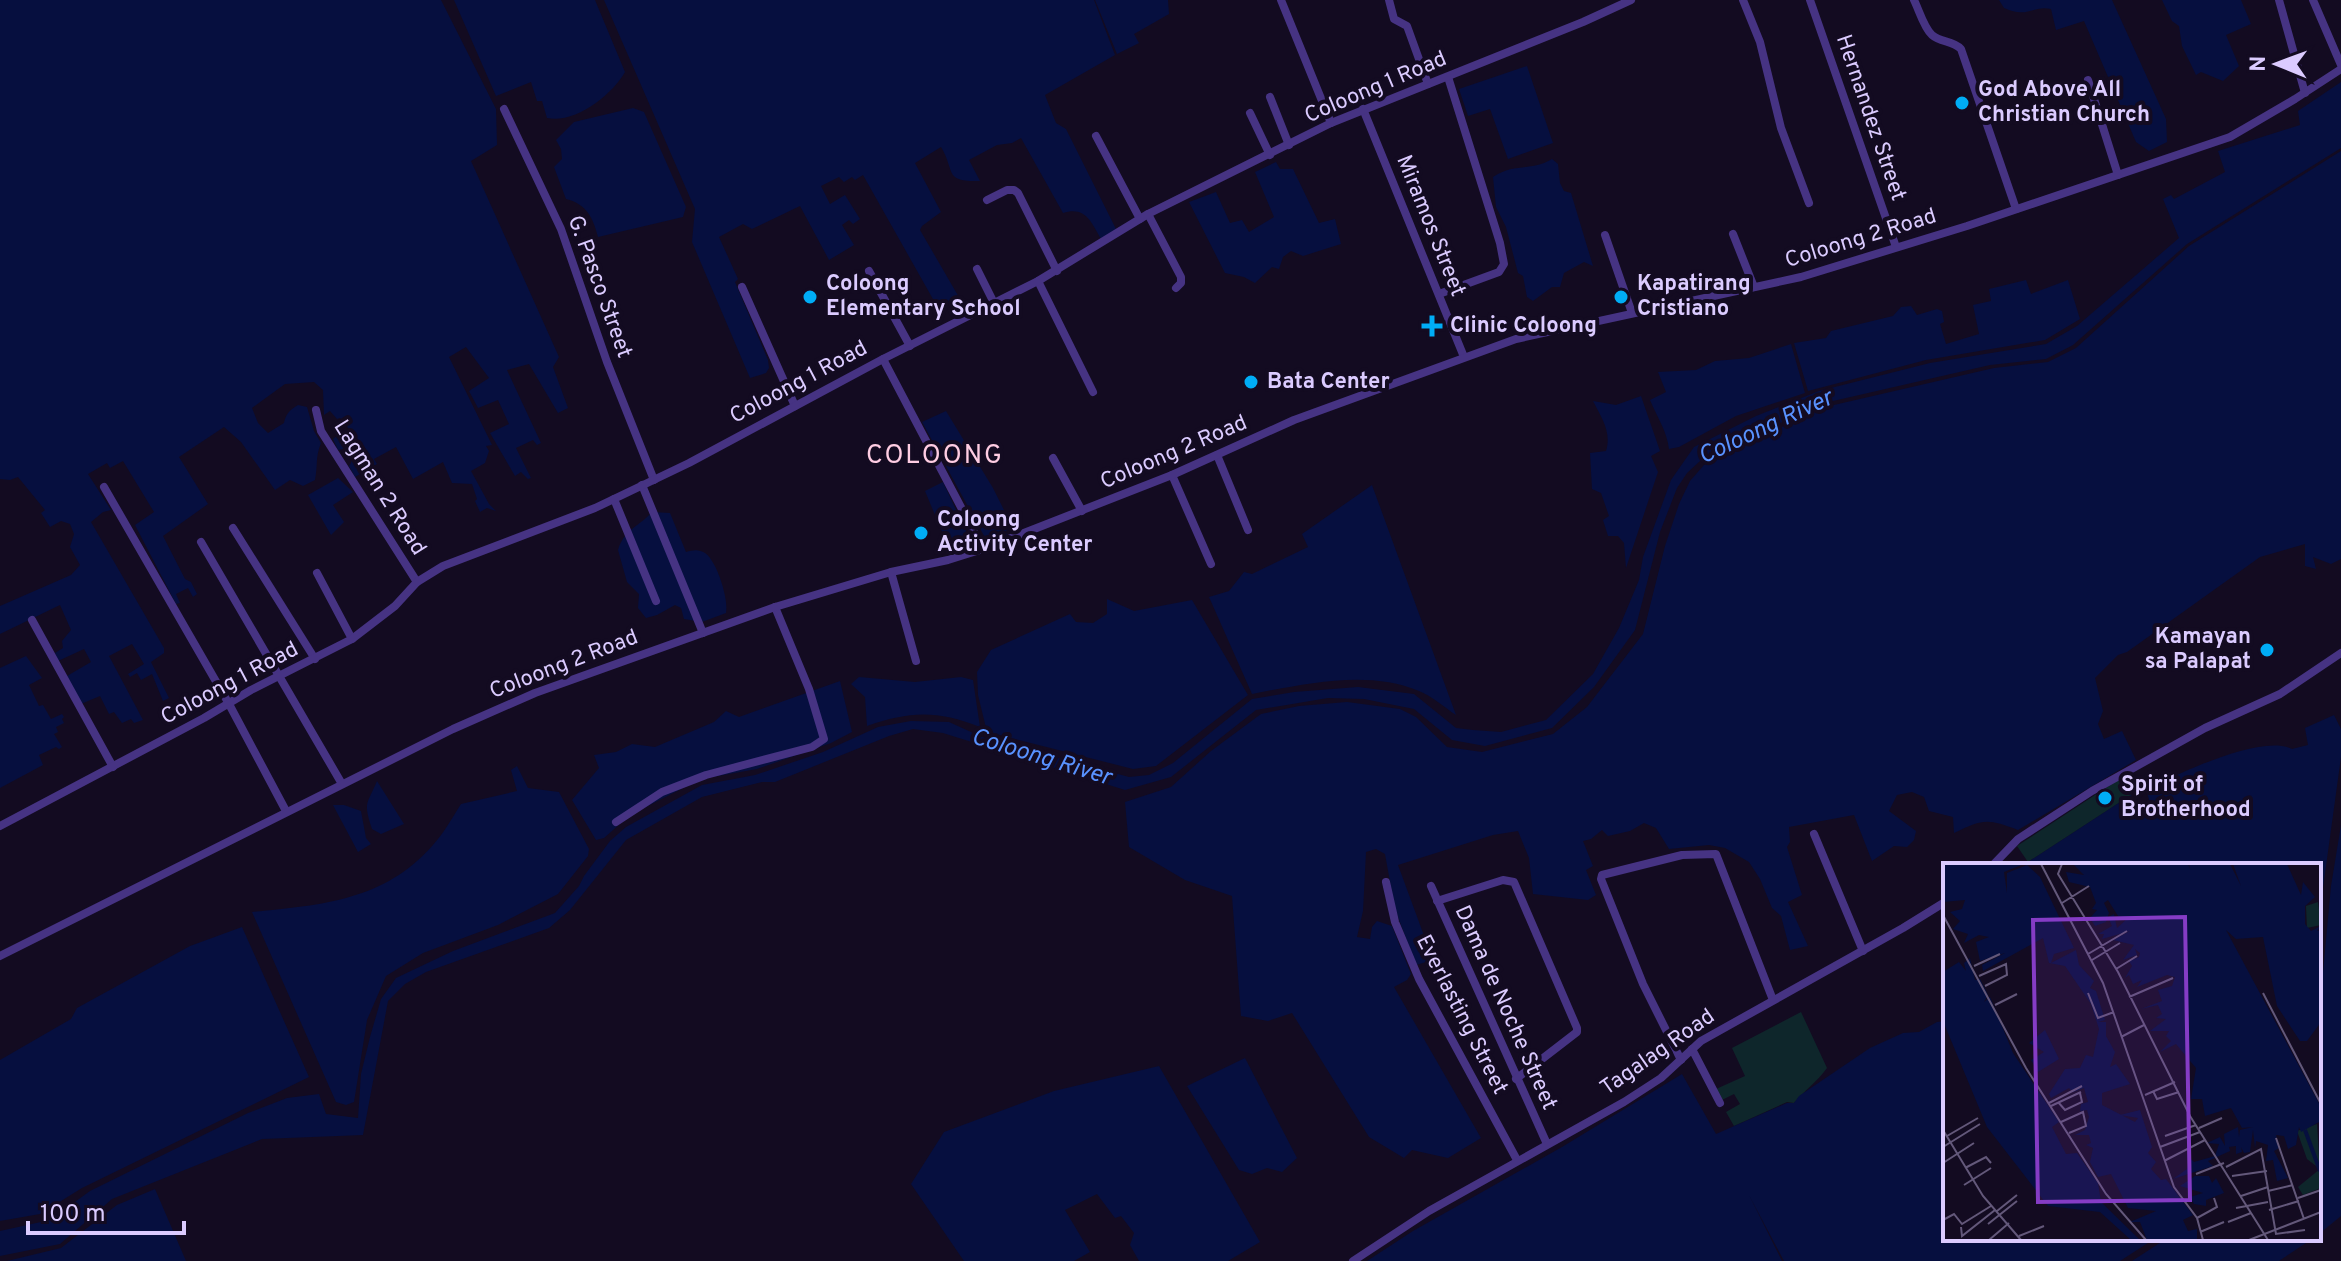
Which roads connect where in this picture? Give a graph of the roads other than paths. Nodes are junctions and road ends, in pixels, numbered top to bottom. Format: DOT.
graph roads {
  1 [pos="1281,0"];
  2 [pos="1389,0"];
  3 [pos="1631,0"];
  4 [pos="1743,0"];
  5 [pos="1810,0"];
  6 [pos="1914,0"];
  7 [pos="2279,0"];
  8 [pos="2313,0"];
  9 [pos="2341,67"];
  10 [pos="1448,77"];
  11 [pos="2088,80"];
  12 [pos="1428,84"];
  13 [pos="2305,93"];
  14 [pos="1270,97"];
  15 [pos="504,109"];
  16 [pos="1363,109"];
  17 [pos="1250,113"];
  18 [pos="1331,123"];
  19 [pos="1096,136"];
  20 [pos="1289,145"];
  21 [pos="1270,155"];
  22 [pos="2118,175"];
  23 [pos="987,200"];
  24 [pos="1809,203"];
  25 [pos="2016,209"];
  26 [pos="1144,217"];
  27 [pos="1733,234"];
  28 [pos="1605,235"];
  29 [pos="1896,247"];
  30 [pos="977,269"];
  31 [pos="869,271"];
  32 [pos="1057,271"];
  33 [pos="1038,281"];
  34 [pos="742,287"];
  35 [pos="1754,287"];
  36 [pos="1176,288"];
  37 [pos="1439,294"];
  38 [pos="994,303"];
  39 [pos="1632,313"];
  40 [pos="910,346"];
  41 [pos="1464,357"];
  42 [pos="883,359"];
  43 [pos="1093,392"];
  44 [pos="795,406"];
  45 [pos="316,410"];
  46 [pos="1217,455"];
  47 [pos="1053,458"];
  48 [pos="1172,475"];
  49 [pos="654,480"];
  50 [pos="642,485"];
  51 [pos="104,487"];
  52 [pos="614,499"];
  53 [pos="1082,511"];
  54 [pos="233,528"];
  55 [pos="1248,530"];
  56 [pos="201,542"];
  57 [pos="983,549"];
  58 [pos="1211,564"];
  59 [pos="891,572"];
  60 [pos="317,573"];
  61 [pos="417,582"];
  62 [pos="656,601"];
  63 [pos="775,607"];
  64 [pos="32,620"];
  65 [pos="703,633"];
  66 [pos="352,639"];
  67 [pos="2341,653"];
  68 [pos="315,659"];
  69 [pos="916,661"];
  70 [pos="278,676"];
  71 [pos="229,704"];
  72 [pos="113,767"];
  73 [pos="342,784"];
  74 [pos="286,811"];
  75 [pos="616,822"];
  76 [pos="0,826"];
  77 [pos="1814,834"];
  78 [pos="1995,863"];
  79 [pos="1386,882"];
  80 [pos="1431,886"];
  81 [pos="1437,901"];
  82 [pos="1943,903"];
  83 [pos="1863,951"];
  84 [pos="0,956"];
  85 [pos="1773,1000"];
  86 [pos="1692,1049"];
  87 [pos="1681,1060"];
  88 [pos="1516,1079"];
  89 [pos="1720,1103"];
  90 [pos="1547,1144"];
  91 [pos="1517,1160"];
  92 [pos="1353,1261"];
  1 -- 18 [label="street"];
  2 -- 12 [label="street"];
  3 -- 10 [label="street, Coloong 1 Road"];
  4 -- 24 [label="street"];
  5 -- 29 [label="street, Hernandez Street"];
  6 -- 25 [label="street"];
  7 -- 13 [label="street"];
  8 -- 9 [label="street"];
  9 -- 13 [label="street, Coloong 2 Road"];
  10 -- 12 [label="street, Coloong 1 Road"];
  10 -- 37 [label="street"];
  11 -- 22 [label="street"];
  12 -- 16 [label="street, Coloong 1 Road"];
  13 -- 22 [label="street, Coloong 2 Road"];
  14 -- 20 [label="street"];
  15 -- 49 [label="street, G. Pasco Street"];
  16 -- 18 [label="street, Coloong 1 Road"];
  16 -- 37 [label="street, Miramos Street"];
  17 -- 21 [label="street"];
  18 -- 20 [label="street, Coloong 1 Road"];
  19 -- 26 [label="street"];
  20 -- 21 [label="street, Coloong 1 Road"];
  21 -- 26 [label="street, Coloong 1 Road"];
  22 -- 25 [label="street, Coloong 2 Road"];
  23 -- 32 [label="street"];
  25 -- 29 [label="street, Coloong 2 Road"];
  26 -- 32 [label="street, Coloong 1 Road"];
  26 -- 36 [label="street"];
  27 -- 35 [label="street"];
  28 -- 39 [label="street"];
  29 -- 35 [label="street, Coloong 2 Road"];
  30 -- 38 [label="street"];
  31 -- 40 [label="street"];
  32 -- 33 [label="street, Coloong 1 Road"];
  33 -- 38 [label="street, Coloong 1 Road"];
  33 -- 43 [label="street"];
  34 -- 44 [label="street"];
  35 -- 39 [label="street, Coloong 2 Road"];
  37 -- 41 [label="street, Miramos Street"];
  38 -- 40 [label="street, Coloong 1 Road"];
  39 -- 41 [label="street, Coloong 2 Road"];
  40 -- 42 [label="street, Coloong 1 Road"];
  41 -- 46 [label="street, Coloong 2 Road"];
  42 -- 44 [label="street, Coloong 1 Road"];
  42 -- 57 [label="street"];
  44 -- 49 [label="street, Coloong 1 Road"];
  45 -- 61 [label="street, Lagman 2 Road"];
  46 -- 48 [label="street, Coloong 2 Road"];
  46 -- 55 [label="street"];
  47 -- 53 [label="street"];
  48 -- 53 [label="street, Coloong 2 Road"];
  48 -- 58 [label="street"];
  49 -- 50 [label="street, Coloong 1 Road"];
  50 -- 52 [label="street, Coloong 1 Road"];
  50 -- 65 [label="street"];
  51 -- 71 [label="street"];
  52 -- 61 [label="street, Coloong 1 Road"];
  52 -- 62 [label="street"];
  53 -- 57 [label="street, Coloong 2 Road"];
  54 -- 68 [label="street"];
  56 -- 70 [label="street"];
  57 -- 59 [label="street, Coloong 2 Road"];
  59 -- 63 [label="street, Coloong 2 Road"];
  59 -- 69 [label="street"];
  60 -- 66 [label="street"];
  61 -- 66 [label="street, Coloong 1 Road"];
  63 -- 65 [label="street, Coloong 2 Road"];
  63 -- 75 [label="street"];
  64 -- 72 [label="street"];
  65 -- 73 [label="street, Coloong 2 Road"];
  66 -- 68 [label="street, Coloong 1 Road"];
  67 -- 78 [label="street"];
  68 -- 70 [label="street, Coloong 1 Road"];
  70 -- 71 [label="street, Coloong 1 Road"];
  70 -- 73 [label="street"];
  71 -- 72 [label="street, Coloong 1 Road"];
  71 -- 74 [label="street"];
  72 -- 76 [label="street, Coloong 1 Road"];
  73 -- 74 [label="street, Coloong 2 Road"];
  74 -- 84 [label="street, Coloong 2 Road"];
  77 -- 83 [label="street"];
  79 -- 91 [label="street, Everlasting Street"];
  80 -- 81 [label="street, Dama de Noche Street"];
  81 -- 88 [label="street, Dama de Noche Street"];
  81 -- 88 [label="street"];
  82 -- 83 [label="street, Tagalag Road"];
  83 -- 85 [label="street, Tagalag Road"];
  85 -- 86 [label="street, Tagalag Road"];
  85 -- 87 [label="street"];
  86 -- 87 [label="street, Tagalag Road"];
  86 -- 89 [label="street"];
  87 -- 90 [label="street, Tagalag Road"];
  88 -- 90 [label="street, Dama de Noche Street"];
  90 -- 91 [label="street, Tagalag Road"];
  91 -- 92 [label="street, Tagalag Road"];
}
